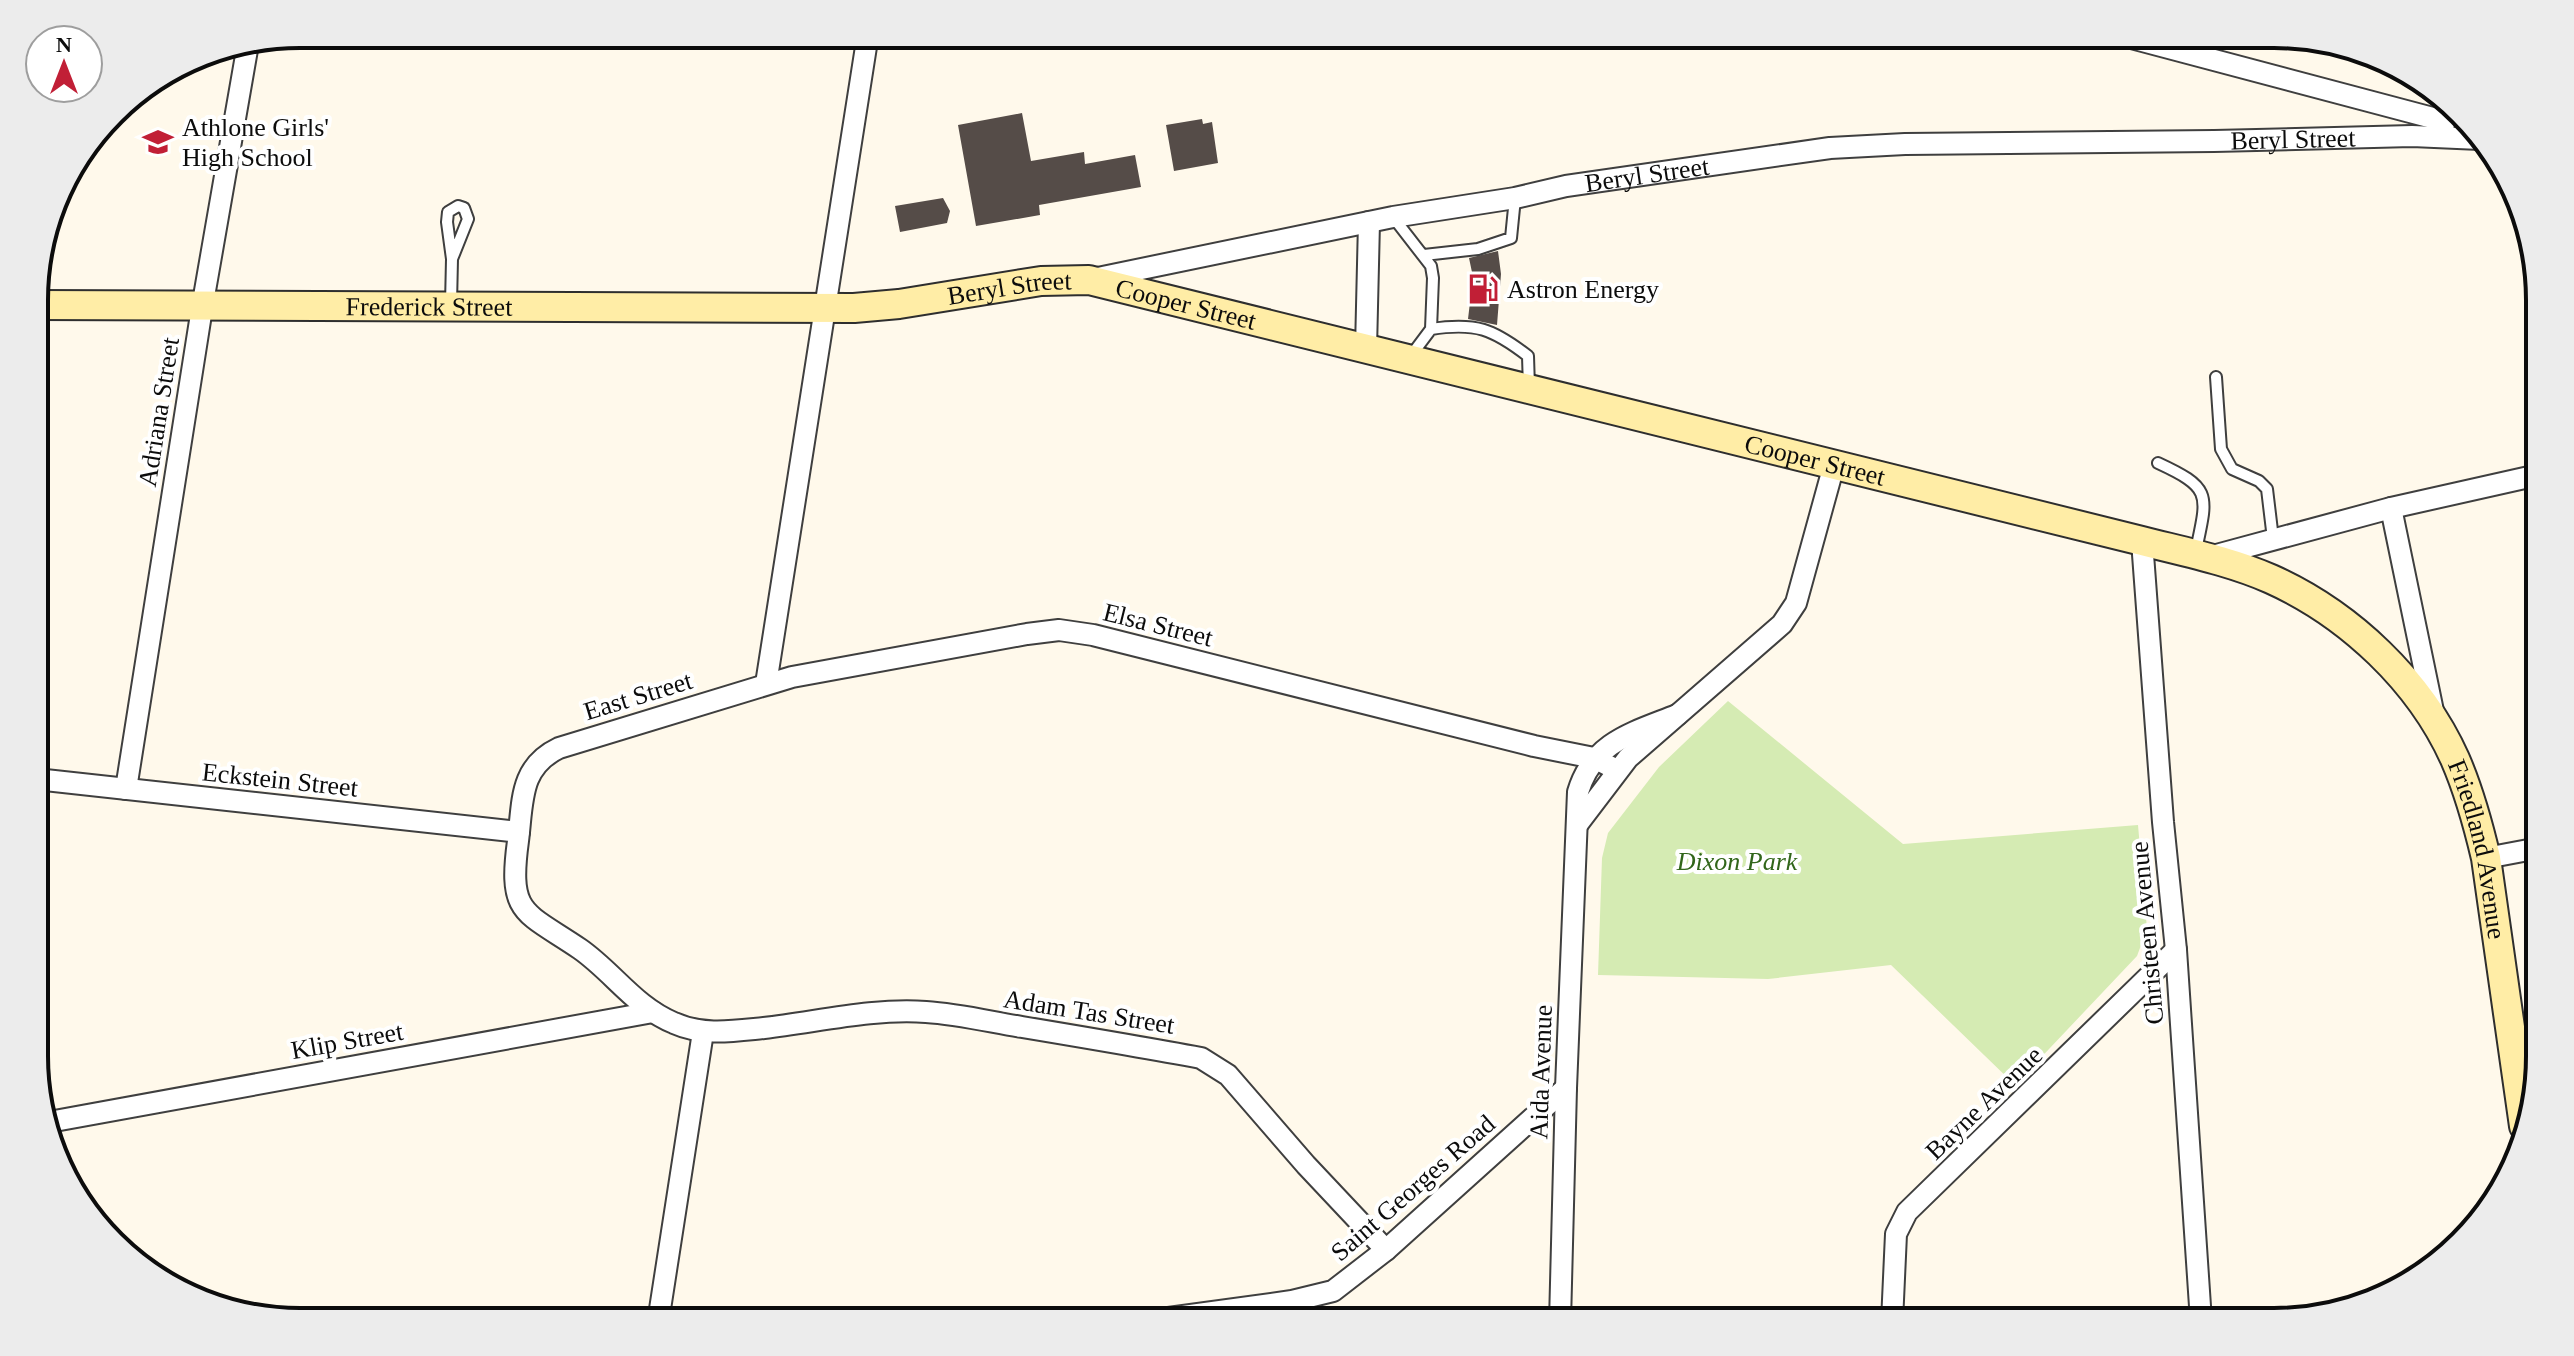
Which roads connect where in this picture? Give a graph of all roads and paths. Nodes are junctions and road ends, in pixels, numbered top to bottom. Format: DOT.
graph roads {
  1 [pos="866,48"];
  2 [pos="2165,48"];
  3 [pos="246,54"];
  4 [pos="2444,128"];
  5 [pos="2463,134"];
  6 [pos="1515,198"];
  7 [pos="1393,217"];
  8 [pos="1369,222"];
  9 [pos="1424,255"];
  10 [pos="452,259"];
  11 [pos="1089,280"];
  12 [pos="49,305"];
  13 [pos="451,307"];
  14 [pos="202,308"];
  15 [pos="823,309"];
  16 [pos="1431,329"];
  17 [pos="1366,349"];
  18 [pos="1408,360"];
  19 [pos="2216,377"];
  20 [pos="1529,390"];
  21 [pos="2158,463"];
  22 [pos="1834,465"];
  23 [pos="2526,478"];
  24 [pos="2391,508"];
  25 [pos="2273,539"];
  26 [pos="2142,541"];
  27 [pos="2202,556"];
  28 [pos="766,684"];
  29 [pos="1677,715"];
  30 [pos="2435,722"];
  31 [pos="1534,746"];
  32 [pos="1594,758"];
  33 [pos="1617,770"];
  34 [pos="1582,778"];
  35 [pos="48,780"];
  36 [pos="1605,788"];
  37 [pos="126,789"];
  38 [pos="1577,825"];
  39 [pos="519,832"];
  40 [pos="2526,850"];
  41 [pos="2486,858"];
  42 [pos="2176,950"];
  43 [pos="653,1012"];
  44 [pos="703,1032"];
  45 [pos="1566,1088"];
  46 [pos="2521,1104"];
  47 [pos="57,1121"];
  48 [pos="1386,1250"];
  49 [pos="1560,1307"];
  50 [pos="1893,1307"];
  51 [pos="2200,1307"];
  52 [pos="660,1308"];
  53 [pos="1240,1308"];
  1 -- 15 [label="street"];
  2 -- 4 [label="street"];
  3 -- 14 [label="street, Adriana Street"];
  4 -- 5 [label="street, Beryl Street"];
  4 -- 6 [label="street, Beryl Street"];
  6 -- 7 [label="street, Beryl Street"];
  6 -- 9 [label="lane"];
  7 -- 8 [label="street, Beryl Street"];
  7 -- 9 [label="lane"];
  8 -- 11 [label="street, Beryl Street"];
  8 -- 17 [label="street"];
  9 -- 16 [label="lane"];
  10 -- 13 [label="lane"];
  11 -- 15 [label="main road, Beryl Street"];
  11 -- 17 [label="main road, Cooper Street"];
  12 -- 14 [label="main road, Frederick Street"];
  13 -- 14 [label="main road, Frederick Street"];
  13 -- 15 [label="main road, Frederick Street"];
  14 -- 37 [label="street, Adriana Street"];
  15 -- 28 [label="street"];
  16 -- 18 [label="lane"];
  16 -- 20 [label="lane"];
  17 -- 18 [label="main road, Cooper Street"];
  18 -- 20 [label="main road, Cooper Street"];
  19 -- 25 [label="lane"];
  20 -- 22 [label="main road, Cooper Street"];
  21 -- 27 [label="lane"];
  22 -- 26 [label="main road, Cooper Street"];
  22 -- 29 [label="street, Aida Avenue"];
  23 -- 24 [label="street"];
  24 -- 25 [label="street"];
  24 -- 30 [label="street, Friedland Avenue"];
  25 -- 27 [label="street"];
  26 -- 27 [label="main road, Cooper Street"];
  26 -- 42 [label="street, Christeen Avenue"];
  27 -- 30 [label="main road, Friedland Avenue"];
  28 -- 31 [label="street, Elsa Street"];
  28 -- 39 [label="street, East Street"];
  29 -- 32 [label="street, Aida Avenue"];
  29 -- 33 [label="street, Aida Avenue"];
  30 -- 41 [label="main road, Friedland Avenue"];
  31 -- 32 [label="street, Elsa Street"];
  31 -- 34 [label="street, Elsa Street"];
  32 -- 33 [label="street, Elsa Street"];
  32 -- 34 [label="street, Aida Avenue"];
  33 -- 36 [label="street, Aida Avenue"];
  34 -- 36 [label="street, Elsa Street"];
  34 -- 38 [label="street, Aida Avenue"];
  35 -- 37 [label="street, Eckstein Street"];
  36 -- 38 [label="street, Aida Avenue"];
  37 -- 39 [label="street, Eckstein Street"];
  38 -- 45 [label="street, Aida Avenue"];
  39 -- 43 [label="street, East Street"];
  40 -- 41 [label="street"];
  41 -- 46 [label="main road, Friedland Avenue"];
  42 -- 50 [label="street, Bayne Avenue"];
  42 -- 51 [label="street, Christeen Avenue"];
  43 -- 44 [label="street, East Street"];
  43 -- 47 [label="street, Klip Street"];
  44 -- 48 [label="street, Adam Tas Street"];
  44 -- 52 [label="street"];
  45 -- 48 [label="street, Saint Georges Road"];
  45 -- 49 [label="street, Aida Avenue"];
  48 -- 53 [label="street, Saint Georges Road"];
}
